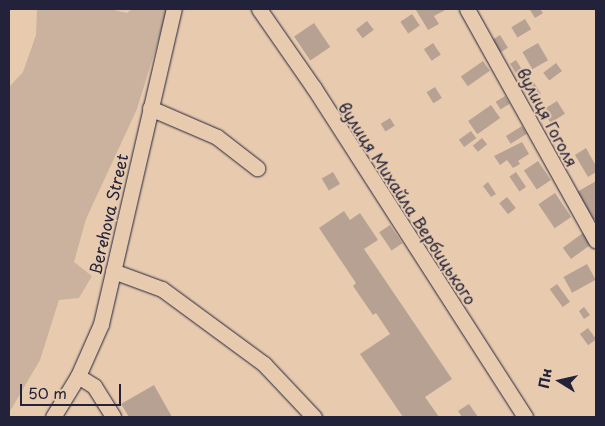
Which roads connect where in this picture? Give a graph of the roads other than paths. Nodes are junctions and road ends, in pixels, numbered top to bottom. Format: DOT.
graph roads {
  1 [pos="174,9"];
  2 [pos="259,9"];
  3 [pos="467,9"];
  4 [pos="150,108"];
  5 [pos="257,168"];
  6 [pos="596,242"];
  7 [pos="113,271"];
  8 [pos="78,376"];
  9 [pos="53,417"];
  10 [pos="113,417"];
  11 [pos="314,417"];
  12 [pos="525,417"];
  1 -- 4 [label="street, Berehova Street"];
  2 -- 12 [label="street, вулиця Михайла Вербицького"];
  3 -- 6 [label="street, вулиця Гоголя"];
  4 -- 5 [label="street"];
  4 -- 7 [label="street, Berehova Street"];
  7 -- 8 [label="street, Berehova Street"];
  7 -- 11 [label="street"];
  8 -- 9 [label="street, Berehova Street"];
  8 -- 10 [label="street"];
}
